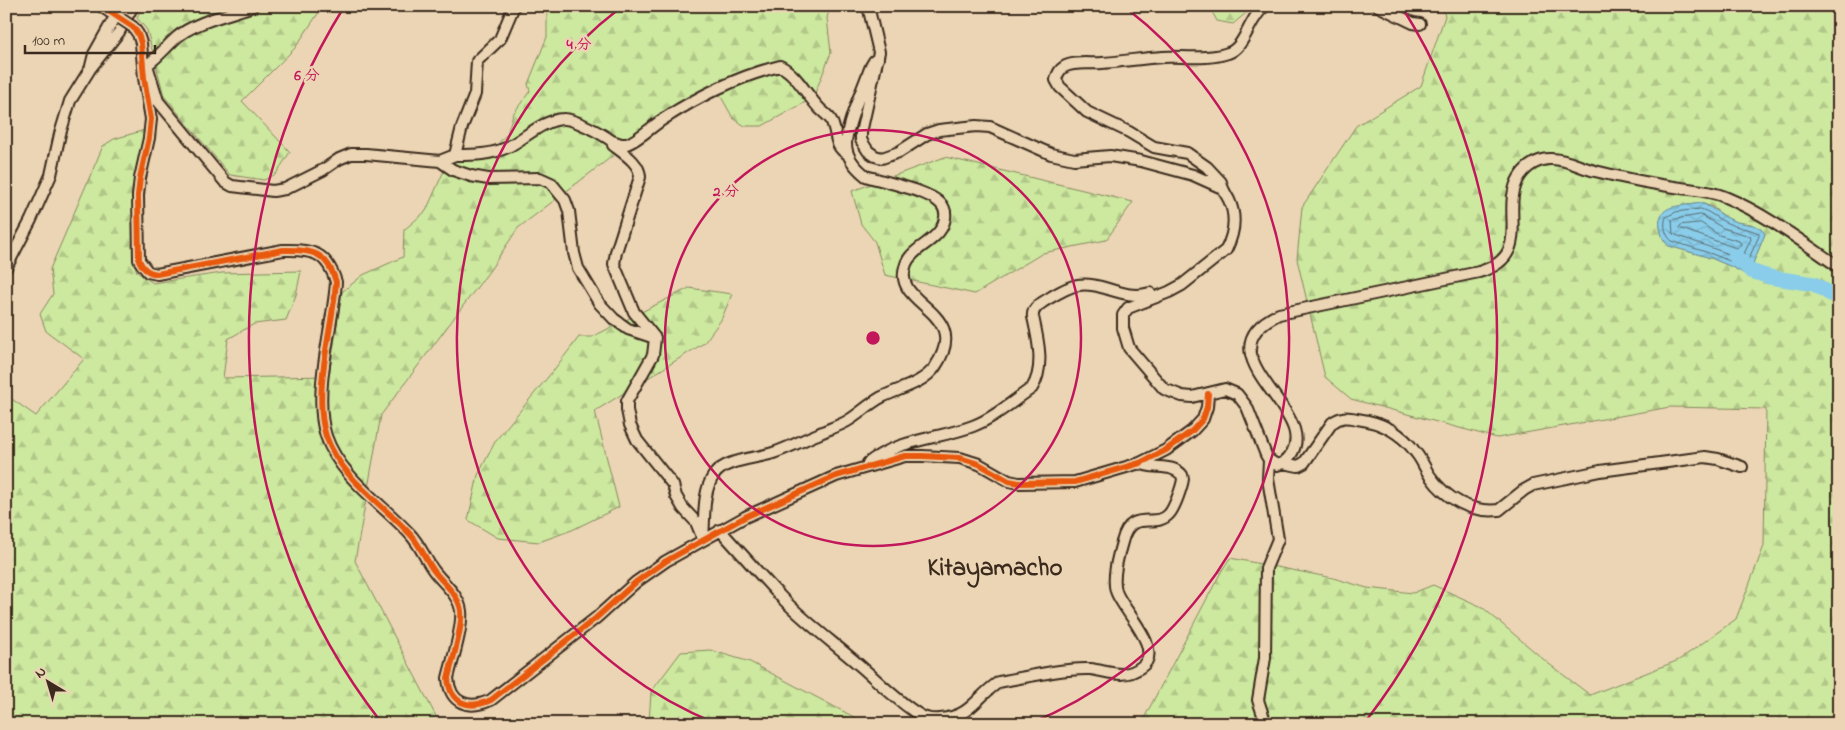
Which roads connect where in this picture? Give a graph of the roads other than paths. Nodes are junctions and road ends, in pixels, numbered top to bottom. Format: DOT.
graph roads {
  1 [pos="101,6"];
  2 [pos="133,6"];
  3 [pos="253,6"];
  4 [pos="514,6"];
  5 [pos="868,6"];
  6 [pos="1265,6"];
  7 [pos="1378,6"];
  8 [pos="119,14"];
  9 [pos="1420,24"];
  10 [pos="878,59"];
  11 [pos="145,66"];
  12 [pos="90,69"];
  13 [pos="612,141"];
  14 [pos="848,154"];
  15 [pos="455,155"];
  16 [pos="440,161"];
  17 [pos="1222,188"];
  18 [pos="1839,266"];
  19 [pos="6,268"];
  20 [pos="1169,292"];
  21 [pos="655,338"];
  22 [pos="1208,394"];
  23 [pos="1269,460"];
  24 [pos="1140,463"];
  25 [pos="1283,464"];
  26 [pos="865,467"];
  27 [pos="1742,467"];
  28 [pos="720,530"];
  29 [pos="703,539"];
  30 [pos="1266,724"];
  1 -- 8 [label="street"];
  2 -- 12 [label="street"];
  3 -- 11 [label="street"];
  4 -- 15 [label="street"];
  5 -- 10 [label="street"];
  6 -- 17 [label="street"];
  7 -- 9 [label="street"];
  8 -- 11 [label="street, bridge"];
  8 -- 12 [label="street"];
  10 -- 14 [label="street"];
  10 -- 17 [label="street"];
  11 -- 16 [label="street"];
  11 -- 29 [label="street"];
  12 -- 19 [label="street"];
  13 -- 14 [label="street"];
  13 -- 15 [label="street"];
  13 -- 21 [label="street"];
  14 -- 29 [label="street"];
  15 -- 16 [label="street"];
  16 -- 21 [label="street"];
  17 -- 20 [label="street"];
  18 -- 25 [label="street"];
  20 -- 22 [label="street"];
  20 -- 26 [label="street"];
  21 -- 29 [label="street"];
  22 -- 23 [label="street"];
  22 -- 24 [label="street"];
  23 -- 25 [label="street"];
  23 -- 30 [label="street"];
  24 -- 26 [label="street"];
  24 -- 28 [label="street"];
  25 -- 27 [label="street"];
  26 -- 28 [label="street"];
  28 -- 29 [label="street"];
}
